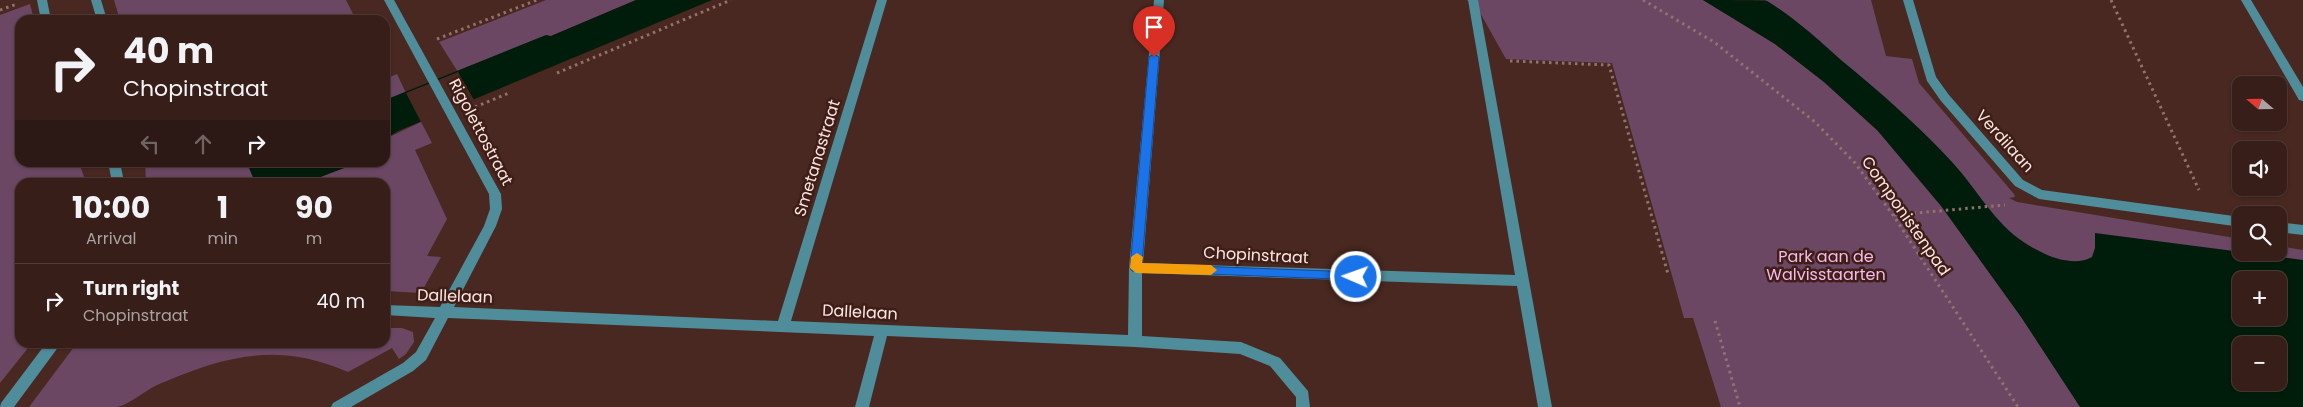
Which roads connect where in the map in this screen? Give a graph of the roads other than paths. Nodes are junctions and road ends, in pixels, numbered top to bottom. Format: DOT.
graph roads {
  1 [pos="42,0"];
  2 [pos="96,0"];
  3 [pos="389,0"];
  4 [pos="882,0"];
  5 [pos="1159,0"];
  6 [pos="1473,0"];
  7 [pos="1908,0"];
  8 [pos="2246,0"];
  9 [pos="45,15"];
  10 [pos="100,15"];
  11 [pos="2303,97"];
  12 [pos="2232,221"];
  13 [pos="2287,227"];
  14 [pos="2303,230"];
  15 [pos="1136,268"];
  16 [pos="1523,281"];
  17 [pos="390,310"];
  18 [pos="444,313"];
  19 [pos="783,326"];
  20 [pos="882,330"];
  21 [pos="1135,341"];
  22 [pos="50,348"];
  23 [pos="6,407"];
  24 [pos="338,407"];
  25 [pos="862,407"];
  26 [pos="1303,407"];
  27 [pos="1545,407"];
  1 -- 9 [label="street"];
  2 -- 10 [label="street"];
  3 -- 18 [label="street, Rigolettostraat"];
  4 -- 19 [label="street, Smetanastraat"];
  5 -- 15 [label="street"];
  6 -- 16 [label="street"];
  7 -- 12 [label="street, Verdilaan"];
  8 -- 11 [label="street"];
  13 -- 14 [label="street"];
  15 -- 16 [label="street, Chopinstraat"];
  15 -- 21 [label="street"];
  16 -- 27 [label="street"];
  17 -- 18 [label="street, Dallelaan"];
  18 -- 19 [label="street, Dallelaan"];
  18 -- 24 [label="street, Rigolettostraat"];
  19 -- 20 [label="street, Dallelaan"];
  20 -- 21 [label="street, Dallelaan"];
  20 -- 25 [label="street"];
  21 -- 26 [label="street, Dallelaan"];
  22 -- 23 [label="street"];
}
